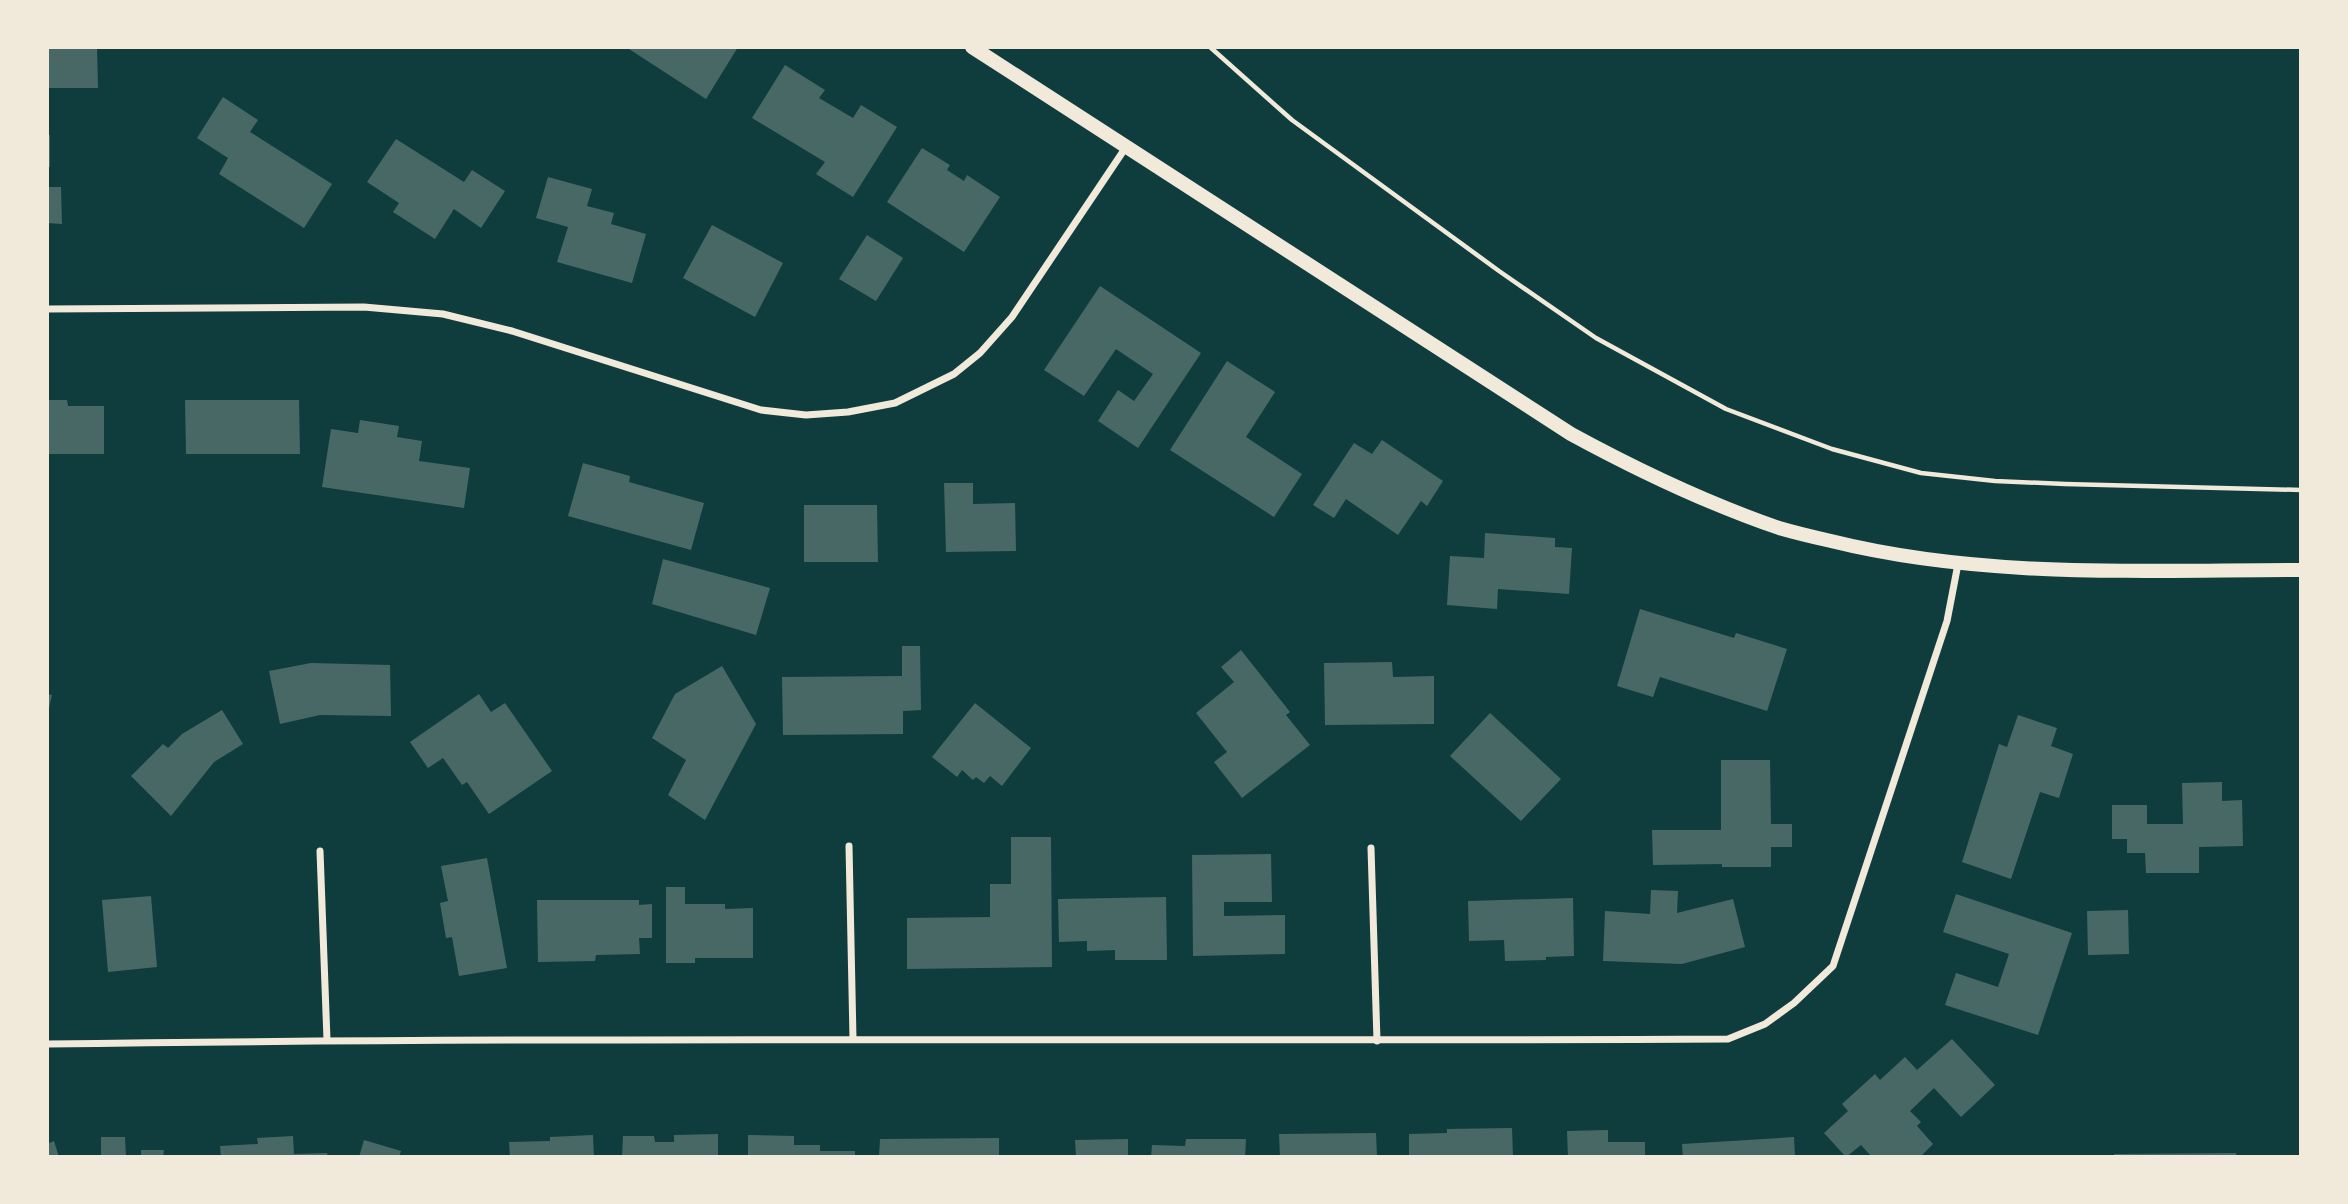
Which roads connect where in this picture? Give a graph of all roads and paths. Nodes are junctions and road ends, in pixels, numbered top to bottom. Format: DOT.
graph roads {
  1 [pos="972,47"];
  2 [pos="1210,47"];
  3 [pos="1126,147"];
  4 [pos="47,309"];
  5 [pos="2301,490"];
  6 [pos="1958,564"];
  7 [pos="2301,570"];
  8 [pos="849,846"];
  9 [pos="1371,848"];
  10 [pos="320,851"];
  11 [pos="853,1039"];
  12 [pos="327,1040"];
  13 [pos="1377,1041"];
  14 [pos="47,1044"];
  1 -- 3 [label="main road"];
  2 -- 5 [label="path"];
  3 -- 4 [label="street"];
  3 -- 6 [label="main road"];
  6 -- 7 [label="main road"];
  6 -- 13 [label="street"];
  8 -- 11 [label="street"];
  9 -- 13 [label="street"];
  10 -- 12 [label="street"];
  11 -- 12 [label="street"];
  11 -- 13 [label="street"];
  12 -- 14 [label="street"];
}
